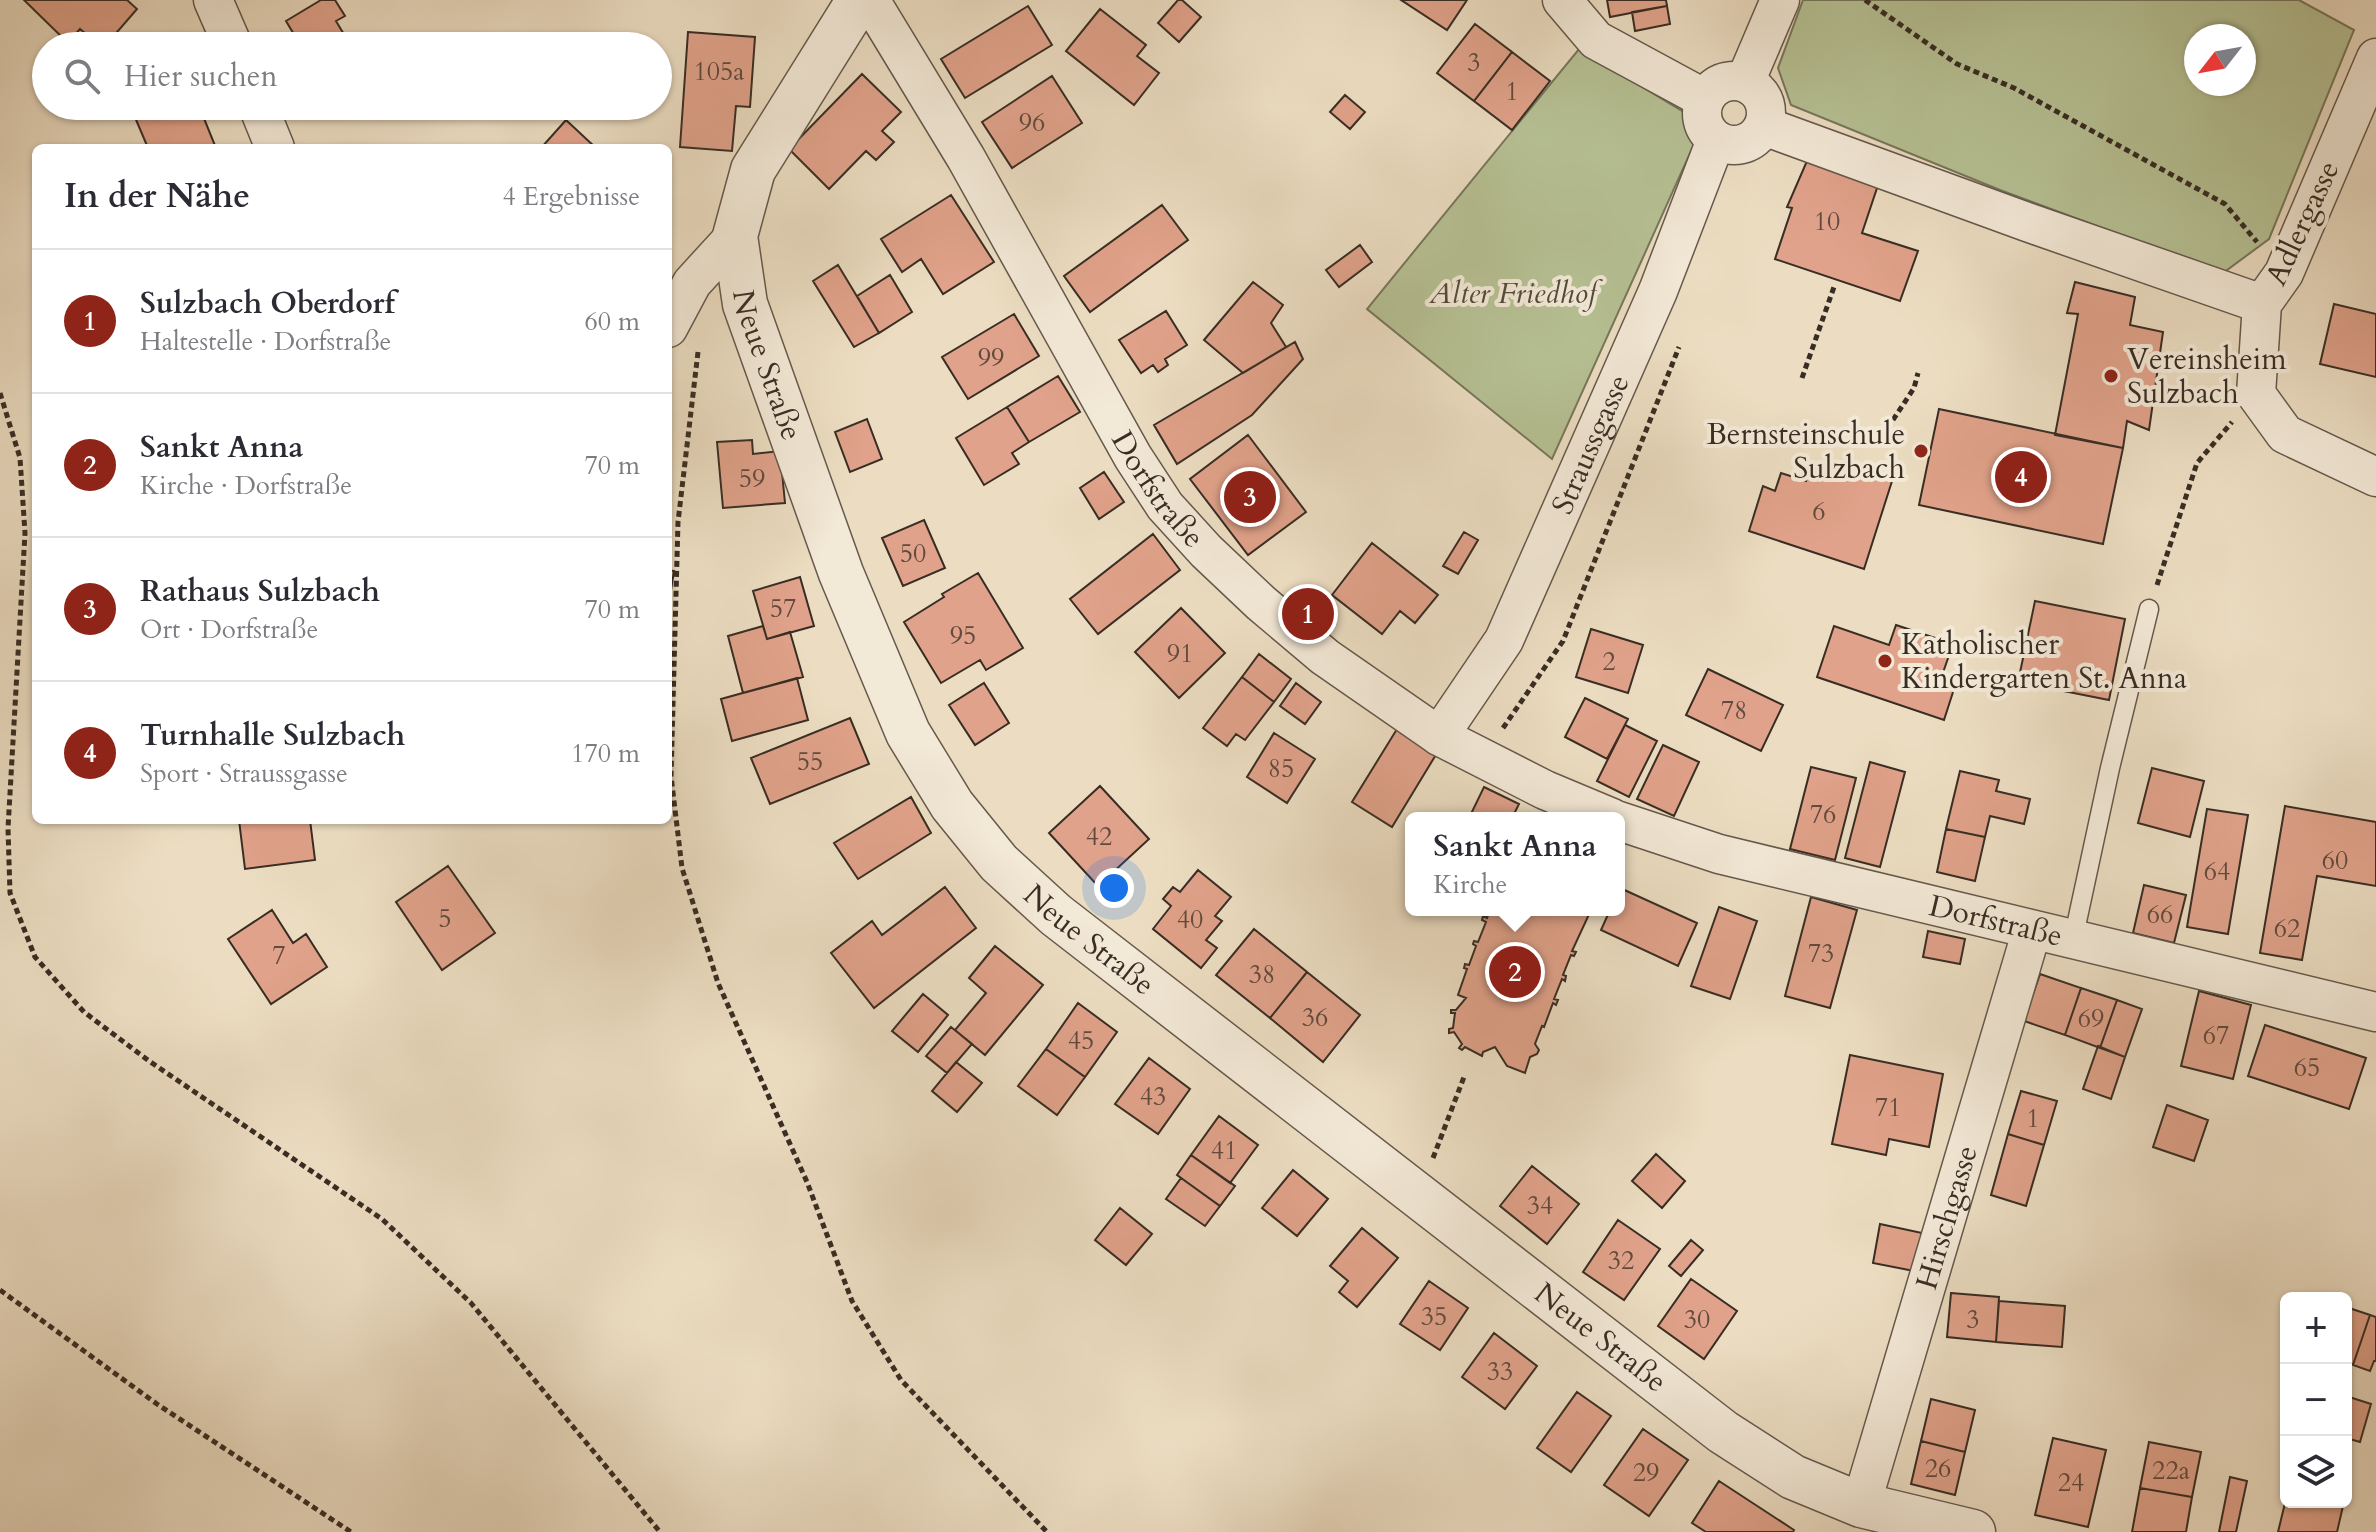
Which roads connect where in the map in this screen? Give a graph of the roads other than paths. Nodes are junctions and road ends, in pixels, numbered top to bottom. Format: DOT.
graph roads {
  1 [pos="213,0"];
  2 [pos="859,0"];
  3 [pos="870,0"];
  4 [pos="1562,0"];
  5 [pos="1780,0"];
  6 [pos="227,32"];
  7 [pos="2376,58"];
  8 [pos="1745,82"];
  9 [pos="1705,99"];
  10 [pos="264,120"];
  11 [pos="1764,126"];
  12 [pos="1716,140"];
  13 [pos="273,144"];
  14 [pos="735,236"];
  15 [pos="2262,304"];
  16 [pos="684,334"];
  17 [pos="2376,477"];
  18 [pos="2149,609"];
  19 [pos="1439,736"];
  20 [pos="1598,812"];
  21 [pos="1625,823"];
  22 [pos="2032,930"];
  23 [pos="2073,940"];
  24 [pos="2376,1012"];
  25 [pos="1861,1505"];
  26 [pos="1973,1532"];
  1 -- 6 [label="street"];
  2 -- 14 [label="street, Neue Straße"];
  3 -- 19 [label="street, Dorfstraße"];
  4 -- 9 [label="street"];
  5 -- 8 [label="street"];
  7 -- 15 [label="street, Adlergasse"];
  8 -- 9 [label="street"];
  8 -- 11 [label="street"];
  9 -- 12 [label="street"];
  10 -- 13 [label="street"];
  11 -- 12 [label="street"];
  11 -- 15 [label="street"];
  12 -- 19 [label="street, Straussgasse"];
  14 -- 16 [label="street"];
  14 -- 25 [label="street, Neue Straße"];
  15 -- 17 [label="street, Adlergasse"];
  18 -- 23 [label="lane"];
  19 -- 20 [label="street, Dorfstraße"];
  21 -- 22 [label="street, Dorfstraße"];
  22 -- 23 [label="street, Dorfstraße"];
  22 -- 25 [label="street, Hirschgasse"];
  23 -- 24 [label="street, Dorfstraße"];
  25 -- 26 [label="street, Neue Straße"];
}
